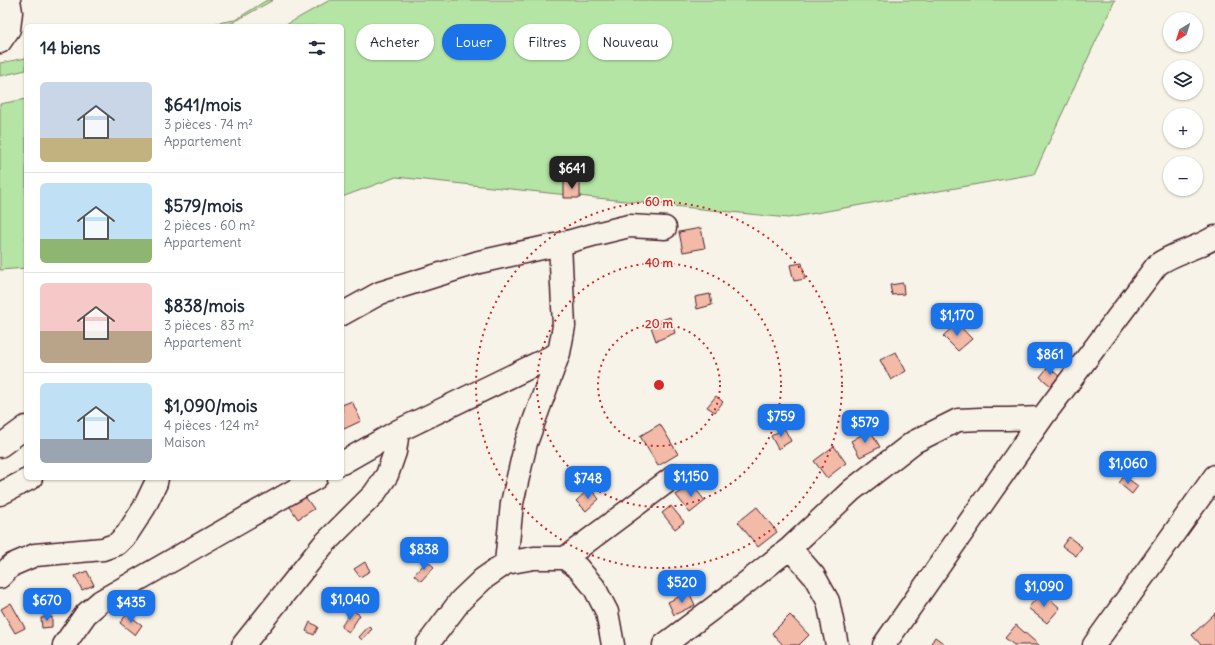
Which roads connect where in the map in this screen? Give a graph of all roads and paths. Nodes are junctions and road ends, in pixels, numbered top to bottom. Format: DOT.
graph roads {
  1 [pos="9,0"];
  2 [pos="0,42"];
  3 [pos="665,228"];
  4 [pos="1215,237"];
  5 [pos="560,244"];
  6 [pos="344,313"];
  7 [pos="558,353"];
  8 [pos="1042,418"];
  9 [pos="24,428"];
  10 [pos="398,431"];
  11 [pos="0,446"];
  12 [pos="344,462"];
  13 [pos="676,475"];
  14 [pos="27,480"];
  15 [pos="157,480"];
  16 [pos="313,480"];
  17 [pos="1214,480"];
  18 [pos="0,494"];
  19 [pos="790,548"];
  20 [pos="564,558"];
  21 [pos="506,563"];
  22 [pos="0,578"];
  23 [pos="64,645"];
  24 [pos="243,645"];
  25 [pos="427,645"];
  26 [pos="613,645"];
  27 [pos="664,645"];
  28 [pos="837,645"];
  29 [pos="884,645"];
  30 [pos="1094,645"];
  1 -- 2 [label="street"];
  3 -- 5 [label="street"];
  4 -- 8 [label="street"];
  5 -- 6 [label="street"];
  5 -- 7 [label="street"];
  7 -- 10 [label="street"];
  7 -- 21 [label="street"];
  8 -- 19 [label="street"];
  8 -- 29 [label="street"];
  9 -- 11 [label="street"];
  10 -- 12 [label="street"];
  10 -- 24 [label="street"];
  13 -- 20 [label="street"];
  14 -- 18 [label="street"];
  15 -- 22 [label="street"];
  16 -- 23 [label="street"];
  17 -- 30 [label="street"];
  19 -- 27 [label="street"];
  19 -- 28 [label="street"];
  20 -- 21 [label="street"];
  20 -- 26 [label="street"];
  21 -- 25 [label="street"];
}
